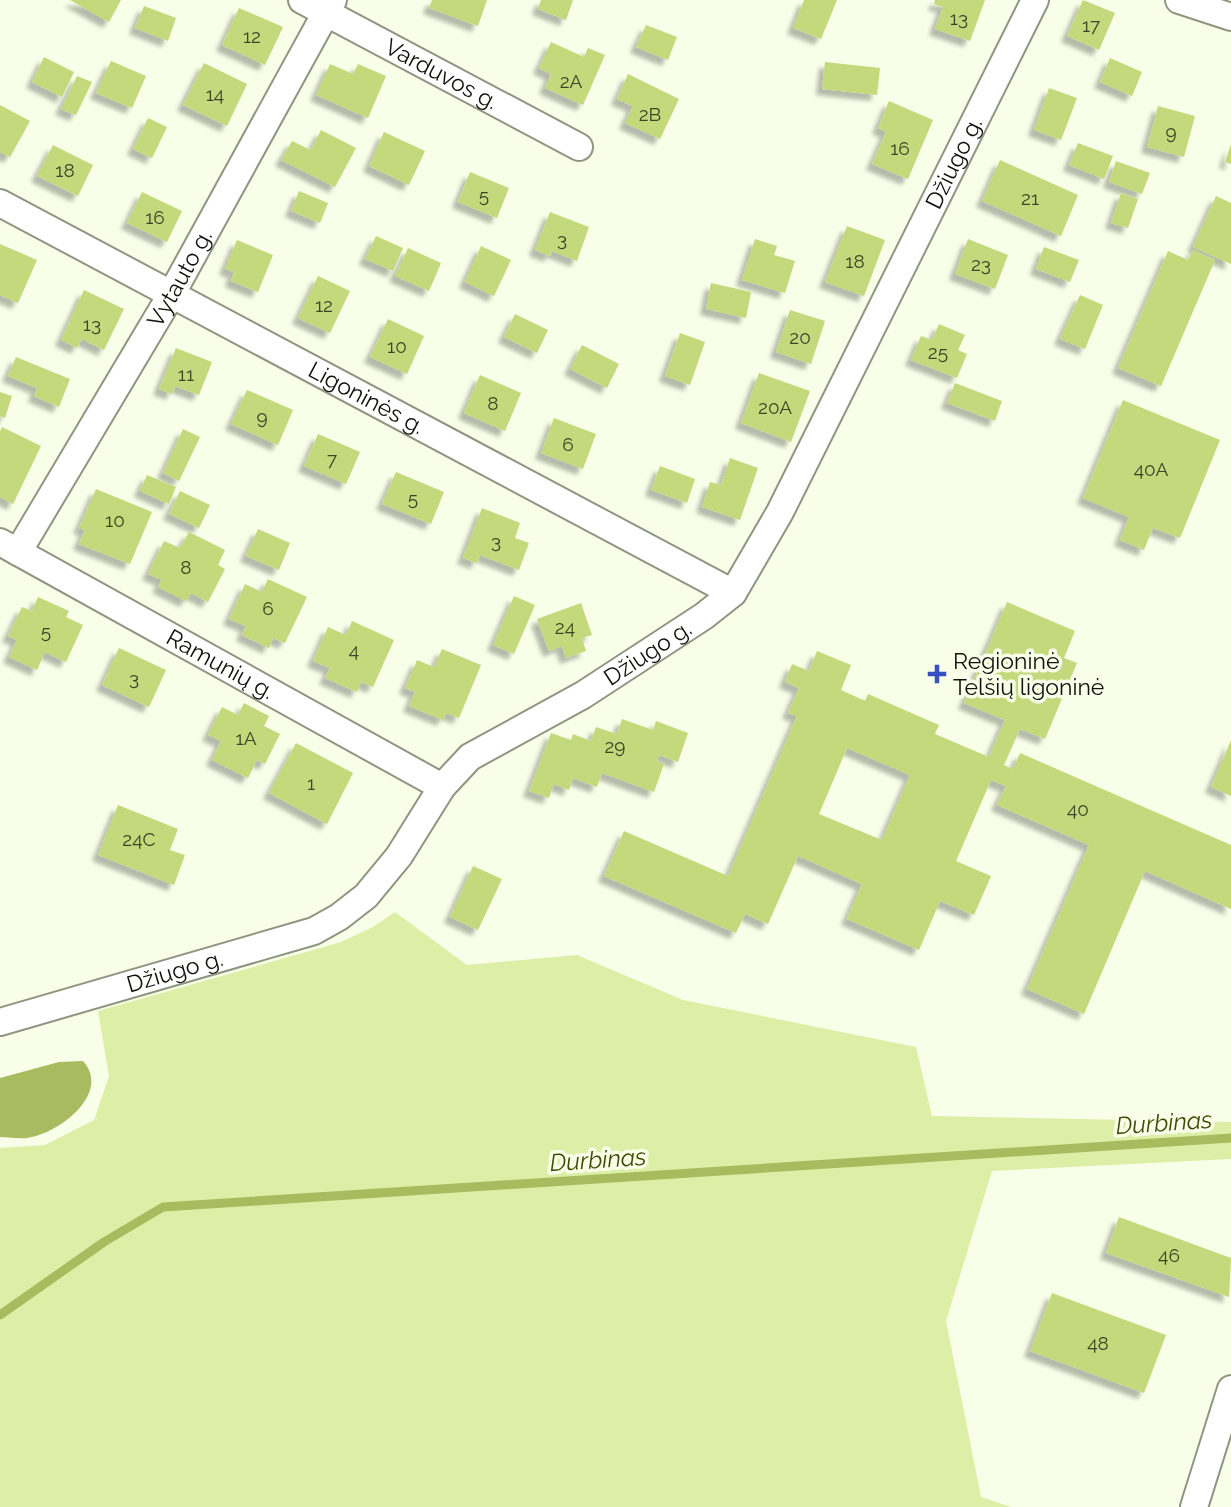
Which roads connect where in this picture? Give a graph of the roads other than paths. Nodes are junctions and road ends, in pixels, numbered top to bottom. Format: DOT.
graph roads {
  1 [pos="302,0"];
  2 [pos="1035,0"];
  3 [pos="1179,0"];
  4 [pos="330,6"];
  5 [pos="1231,17"];
  6 [pos="579,147"];
  7 [pos="0,203"];
  8 [pos="171,295"];
  9 [pos="9,547"];
  10 [pos="733,593"];
  11 [pos="442,787"];
  12 [pos="0,1022"];
  13 [pos="1231,1389"];
  14 [pos="1194,1507"];
  1 -- 4 [label="street, Varduvos g."];
  2 -- 10 [label="street, Džiugo g."];
  3 -- 5 [label="street"];
  4 -- 6 [label="street, Varduvos g."];
  4 -- 8 [label="street, Vytauto g."];
  7 -- 8 [label="street, Ligoninės g."];
  8 -- 9 [label="street, Vytauto g."];
  8 -- 10 [label="street, Ligoninės g."];
  9 -- 11 [label="street, Ramunių g."];
  10 -- 11 [label="street, Džiugo g."];
  11 -- 12 [label="street, Džiugo g."];
  13 -- 14 [label="street"];
}
